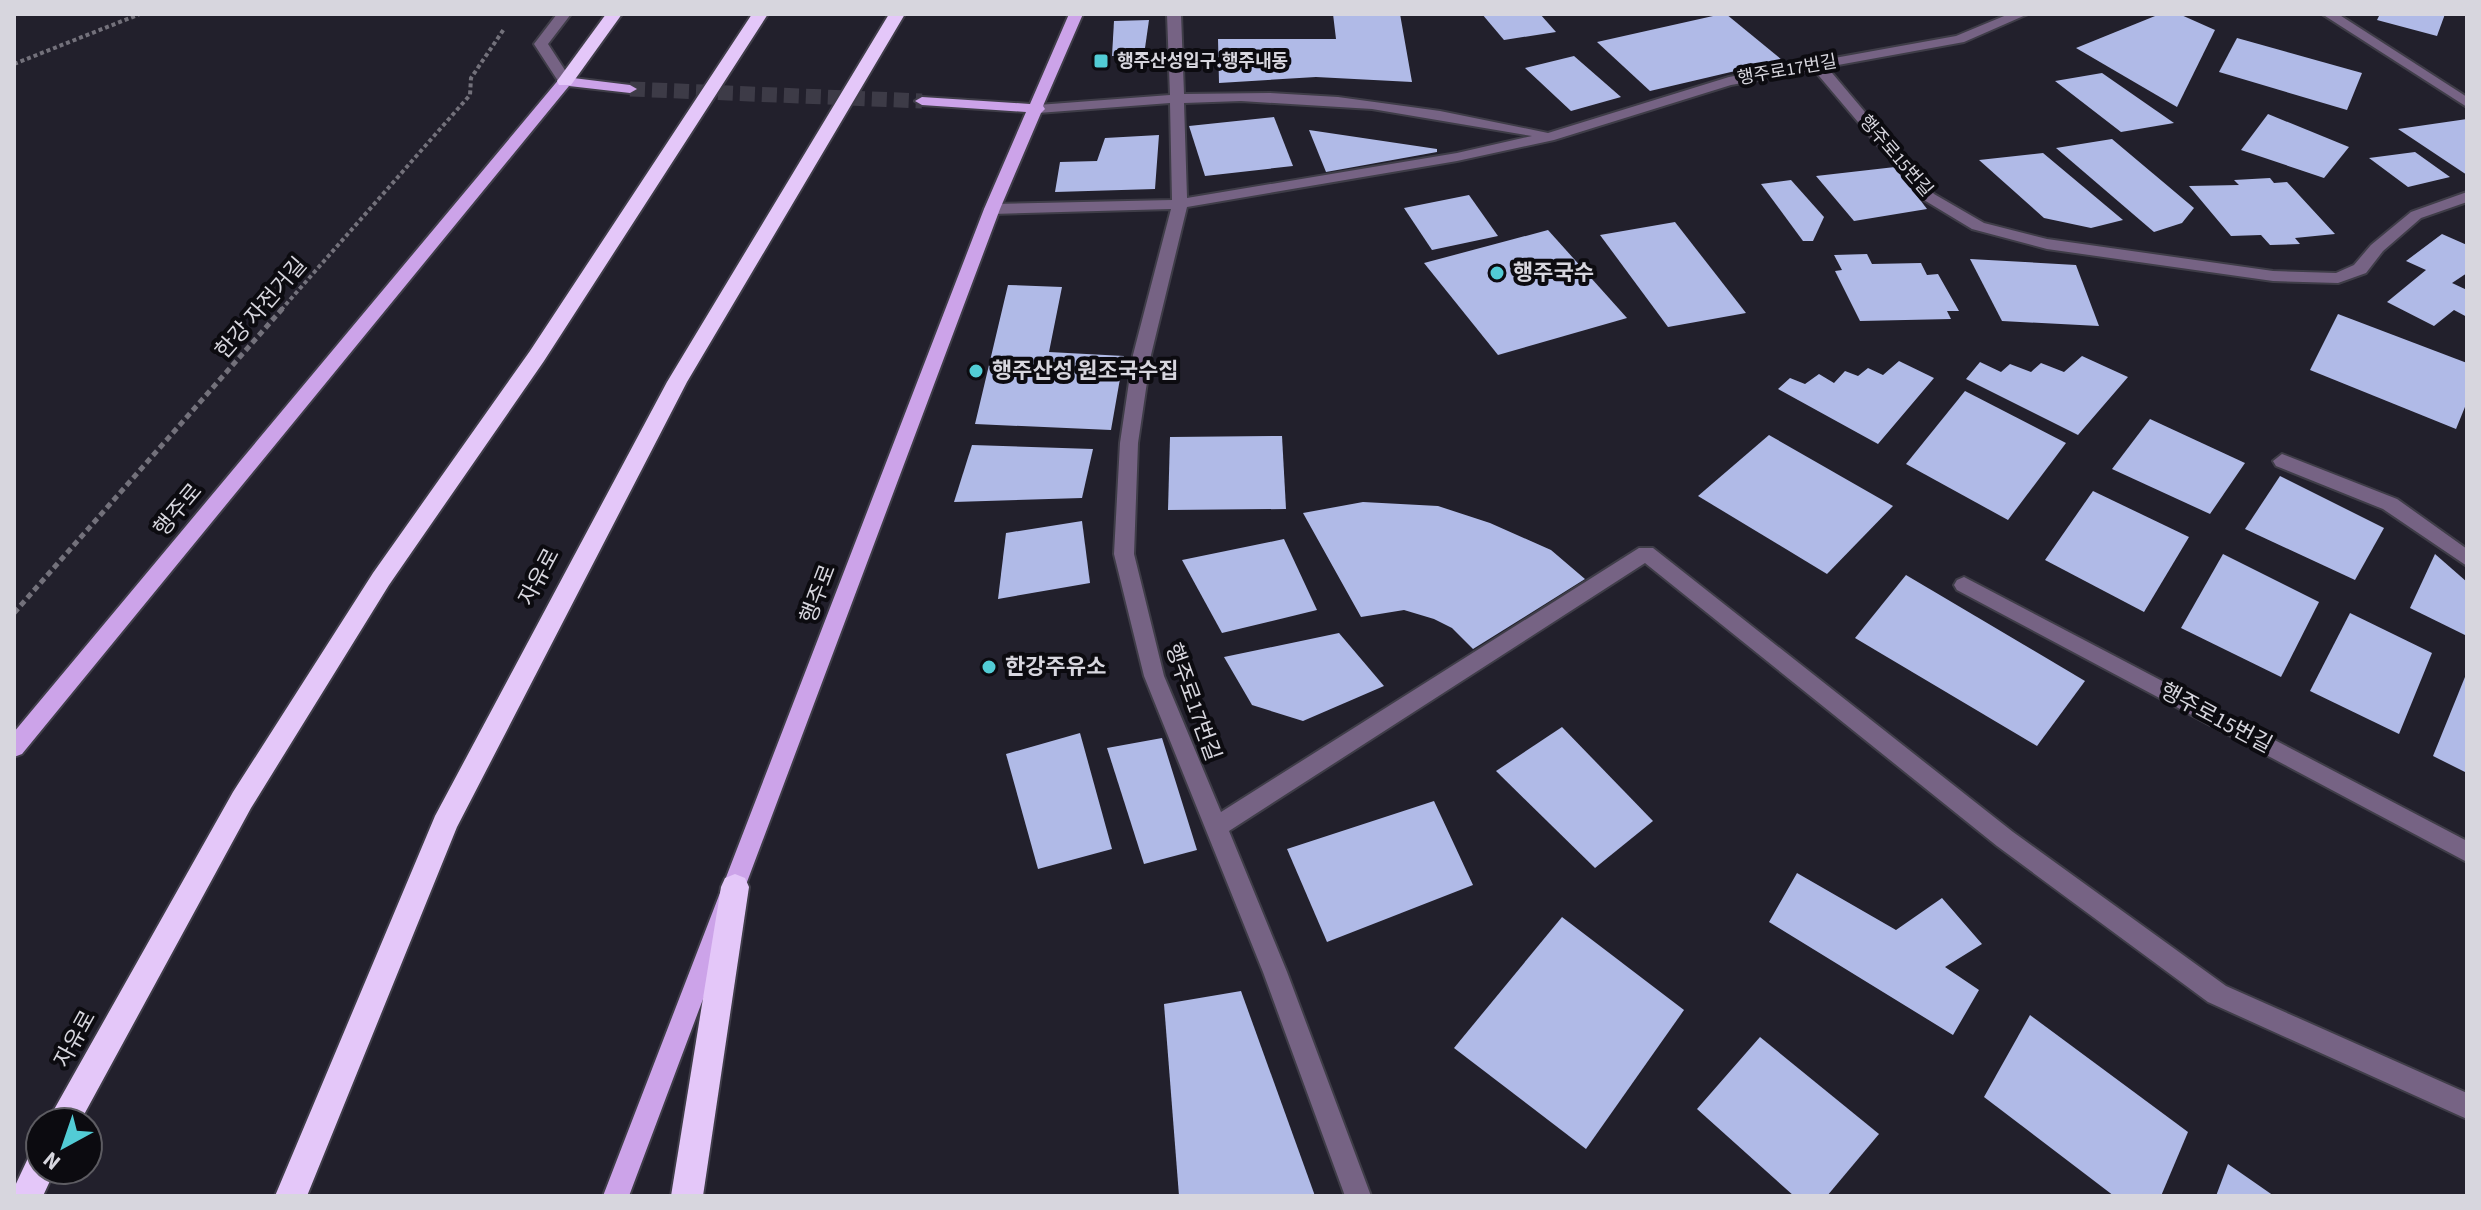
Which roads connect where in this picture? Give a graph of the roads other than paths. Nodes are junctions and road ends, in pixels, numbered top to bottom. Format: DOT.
graph roads {
  1 [pos="564,14"];
  2 [pos="614,14"];
  3 [pos="760,14"];
  4 [pos="897,14"];
  5 [pos="1076,14"];
  6 [pos="1174,14"];
  7 [pos="2021,14"];
  8 [pos="2329,14"];
  9 [pos="1817,64"];
  10 [pos="565,81"];
  11 [pos="630,89"];
  12 [pos="1178,98"];
  13 [pos="922,101"];
  14 [pos="2467,103"];
  15 [pos="1038,109"];
  16 [pos="1554,136"];
  17 [pos="2467,197"];
  18 [pos="1180,204"];
  19 [pos="992,209"];
  20 [pos="2282,461"];
  21 [pos="2467,559"];
  22 [pos="1964,585"];
  23 [pos="14,748"];
  24 [pos="1216,827"];
  25 [pos="2467,852"];
  26 [pos="735,887"];
  27 [pos="72,1106"];
  28 [pos="2467,1106"];
  29 [pos="291,1196"];
  30 [pos="616,1196"];
  31 [pos="687,1196"];
  32 [pos="1358,1196"];
  1 -- 10 [label="street"];
  2 -- 10 [label="highway"];
  3 -- 27 [label="highway, 자유로"];
  4 -- 29 [label="highway, 자유로"];
  5 -- 15 [label="main road, 행주로"];
  6 -- 12 [label="street"];
  7 -- 9 [label="street, 행주로17번길"];
  8 -- 14 [label="street"];
  9 -- 16 [label="street, 행주로17번길"];
  9 -- 17 [label="street, 행주로15번길"];
  10 -- 11 [label="main road"];
  10 -- 23 [label="main road, 행주로"];
  12 -- 15 [label="street, 행주로17번길"];
  12 -- 16 [label="street, 행주로17번길"];
  12 -- 18 [label="street, 행주로17번길"];
  13 -- 15 [label="main road, 행주로17번길"];
  15 -- 19 [label="main road, 행주로"];
  16 -- 18 [label="street, 행주로17번길"];
  18 -- 19 [label="street"];
  18 -- 24 [label="street, 행주로17번길"];
  19 -- 26 [label="main road, 행주로"];
  20 -- 21 [label="street"];
  22 -- 25 [label="street, 행주로15번길"];
  24 -- 28 [label="street"];
  24 -- 32 [label="street, 행주로17번길"];
  26 -- 30 [label="main road, 행주로"];
  26 -- 31 [label="highway"];
}
